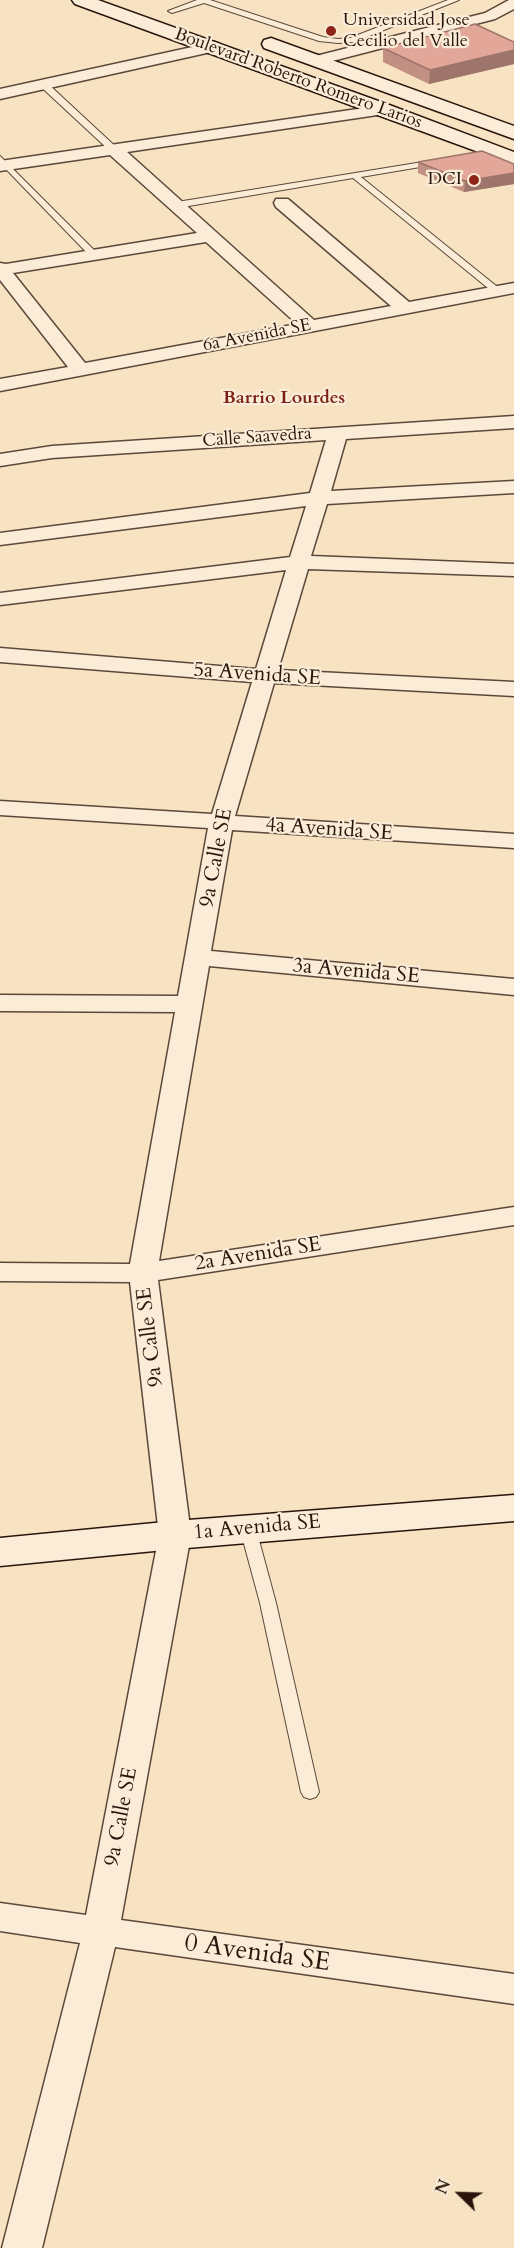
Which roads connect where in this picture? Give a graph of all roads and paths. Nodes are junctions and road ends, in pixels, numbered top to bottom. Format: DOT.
graph roads {
  1 [pos="81,0"];
  2 [pos="204,0"];
  3 [pos="455,0"];
  4 [pos="514,3"];
  5 [pos="149,4"];
  6 [pos="172,11"];
  7 [pos="205,22"];
  8 [pos="250,38"];
  9 [pos="215,47"];
  10 [pos="318,60"];
  11 [pos="43,84"];
  12 [pos="0,94"];
  13 [pos="385,110"];
  14 [pos="512,131"];
  15 [pos="113,149"];
  16 [pos="473,156"];
  17 [pos="505,156"];
  18 [pos="449,160"];
  19 [pos="2,163"];
  20 [pos="355,176"];
  21 [pos="282,203"];
  22 [pos="177,205"];
  23 [pos="211,236"];
  24 [pos="94,255"];
  25 [pos="4,277"];
  26 [pos="505,290"];
  27 [pos="405,308"];
  28 [pos="310,326"];
  29 [pos="80,370"];
  30 [pos="0,385"];
  31 [pos="514,422"];
  32 [pos="338,433"];
  33 [pos="0,460"];
  34 [pos="514,487"];
  35 [pos="318,498"];
  36 [pos="0,539"];
  37 [pos="299,562"];
  38 [pos="514,570"];
  39 [pos="0,599"];
  40 [pos="0,655"];
  41 [pos="265,676"];
  42 [pos="514,689"];
  43 [pos="0,808"];
  44 [pos="221,823"];
  45 [pos="514,842"];
  46 [pos="198,957"];
  47 [pos="514,987"];
  48 [pos="0,1003"];
  49 [pos="191,1004"];
  50 [pos="514,1216"];
  51 [pos="0,1272"];
  52 [pos="143,1273"];
  53 [pos="514,1508"];
  54 [pos="248,1529"];
  55 [pos="175,1535"];
  56 [pos="0,1552"];
  57 [pos="310,1792"];
  58 [pos="0,1917"];
  59 [pos="100,1932"];
  60 [pos="514,1989"];
  61 [pos="22,2248"];
  1 -- 9 [label="main road, Boulevard Roberto Romero Larios"];
  2 -- 3 [label="lane"];
  2 -- 6 [label="lane"];
  4 -- 10 [label="street"];
  5 -- 6 [label="main road, Boulevard Roberto Romero Larios"];
  6 -- 7 [label="main road, Boulevard Roberto Romero Larios"];
  8 -- 10 [label="main road, Boulevard Roberto Romero Larios"];
  9 -- 11 [label="street"];
  9 -- 13 [label="main road, Boulevard Roberto Romero Larios"];
  10 -- 14 [label="main road, Boulevard Roberto Romero Larios"];
  11 -- 12 [label="street"];
  11 -- 15 [label="lane"];
  13 -- 15 [label="street"];
  13 -- 17 [label="main road, Boulevard Roberto Romero Larios"];
  15 -- 19 [label="street"];
  15 -- 22 [label="street"];
  16 -- 17 [label="lane"];
  18 -- 20 [label="lane"];
  19 -- 24 [label="lane"];
  20 -- 22 [label="lane"];
  20 -- 26 [label="lane"];
  21 -- 27 [label="street"];
  22 -- 23 [label="street"];
  23 -- 24 [label="street"];
  23 -- 28 [label="street"];
  24 -- 25 [label="street"];
  25 -- 29 [label="street"];
  26 -- 27 [label="street, 6a Avenida SE"];
  27 -- 28 [label="street, 6a Avenida SE"];
  28 -- 29 [label="street, 6a Avenida SE"];
  29 -- 30 [label="street, 6a Avenida SE"];
  31 -- 32 [label="street, Calle Saavedra"];
  32 -- 33 [label="street, Calle Saavedra"];
  32 -- 35 [label="street, 9a Calle SE"];
  34 -- 35 [label="street"];
  35 -- 36 [label="street"];
  35 -- 37 [label="street, 9a Calle SE"];
  37 -- 38 [label="street"];
  37 -- 39 [label="street"];
  37 -- 41 [label="street, 9a Calle SE"];
  40 -- 41 [label="street, 5a Avenida SE"];
  41 -- 42 [label="street, 5a Avenida SE"];
  41 -- 44 [label="street, 9a Calle SE"];
  43 -- 44 [label="street, 4a Avenida SE"];
  44 -- 45 [label="street, 4a Avenida SE"];
  44 -- 46 [label="street, 9a Calle SE"];
  46 -- 47 [label="street, 3a Avenida SE"];
  46 -- 49 [label="street, 9a Calle SE"];
  48 -- 49 [label="street"];
  49 -- 52 [label="street, 9a Calle SE"];
  50 -- 52 [label="street, 2a Avenida SE"];
  51 -- 52 [label="street, 2a Avenida SE"];
  52 -- 55 [label="street, 9a Calle SE"];
  53 -- 54 [label="main road, 1a Avenida SE"];
  54 -- 55 [label="main road, 1a Avenida SE"];
  54 -- 57 [label="lane"];
  55 -- 56 [label="main road, 1a Avenida SE"];
  55 -- 59 [label="street, 9a Calle SE"];
  58 -- 59 [label="street, 0 Avenida SE"];
  59 -- 60 [label="street, 0 Avenida SE"];
  59 -- 61 [label="street, 9a Calle SE"];
}
